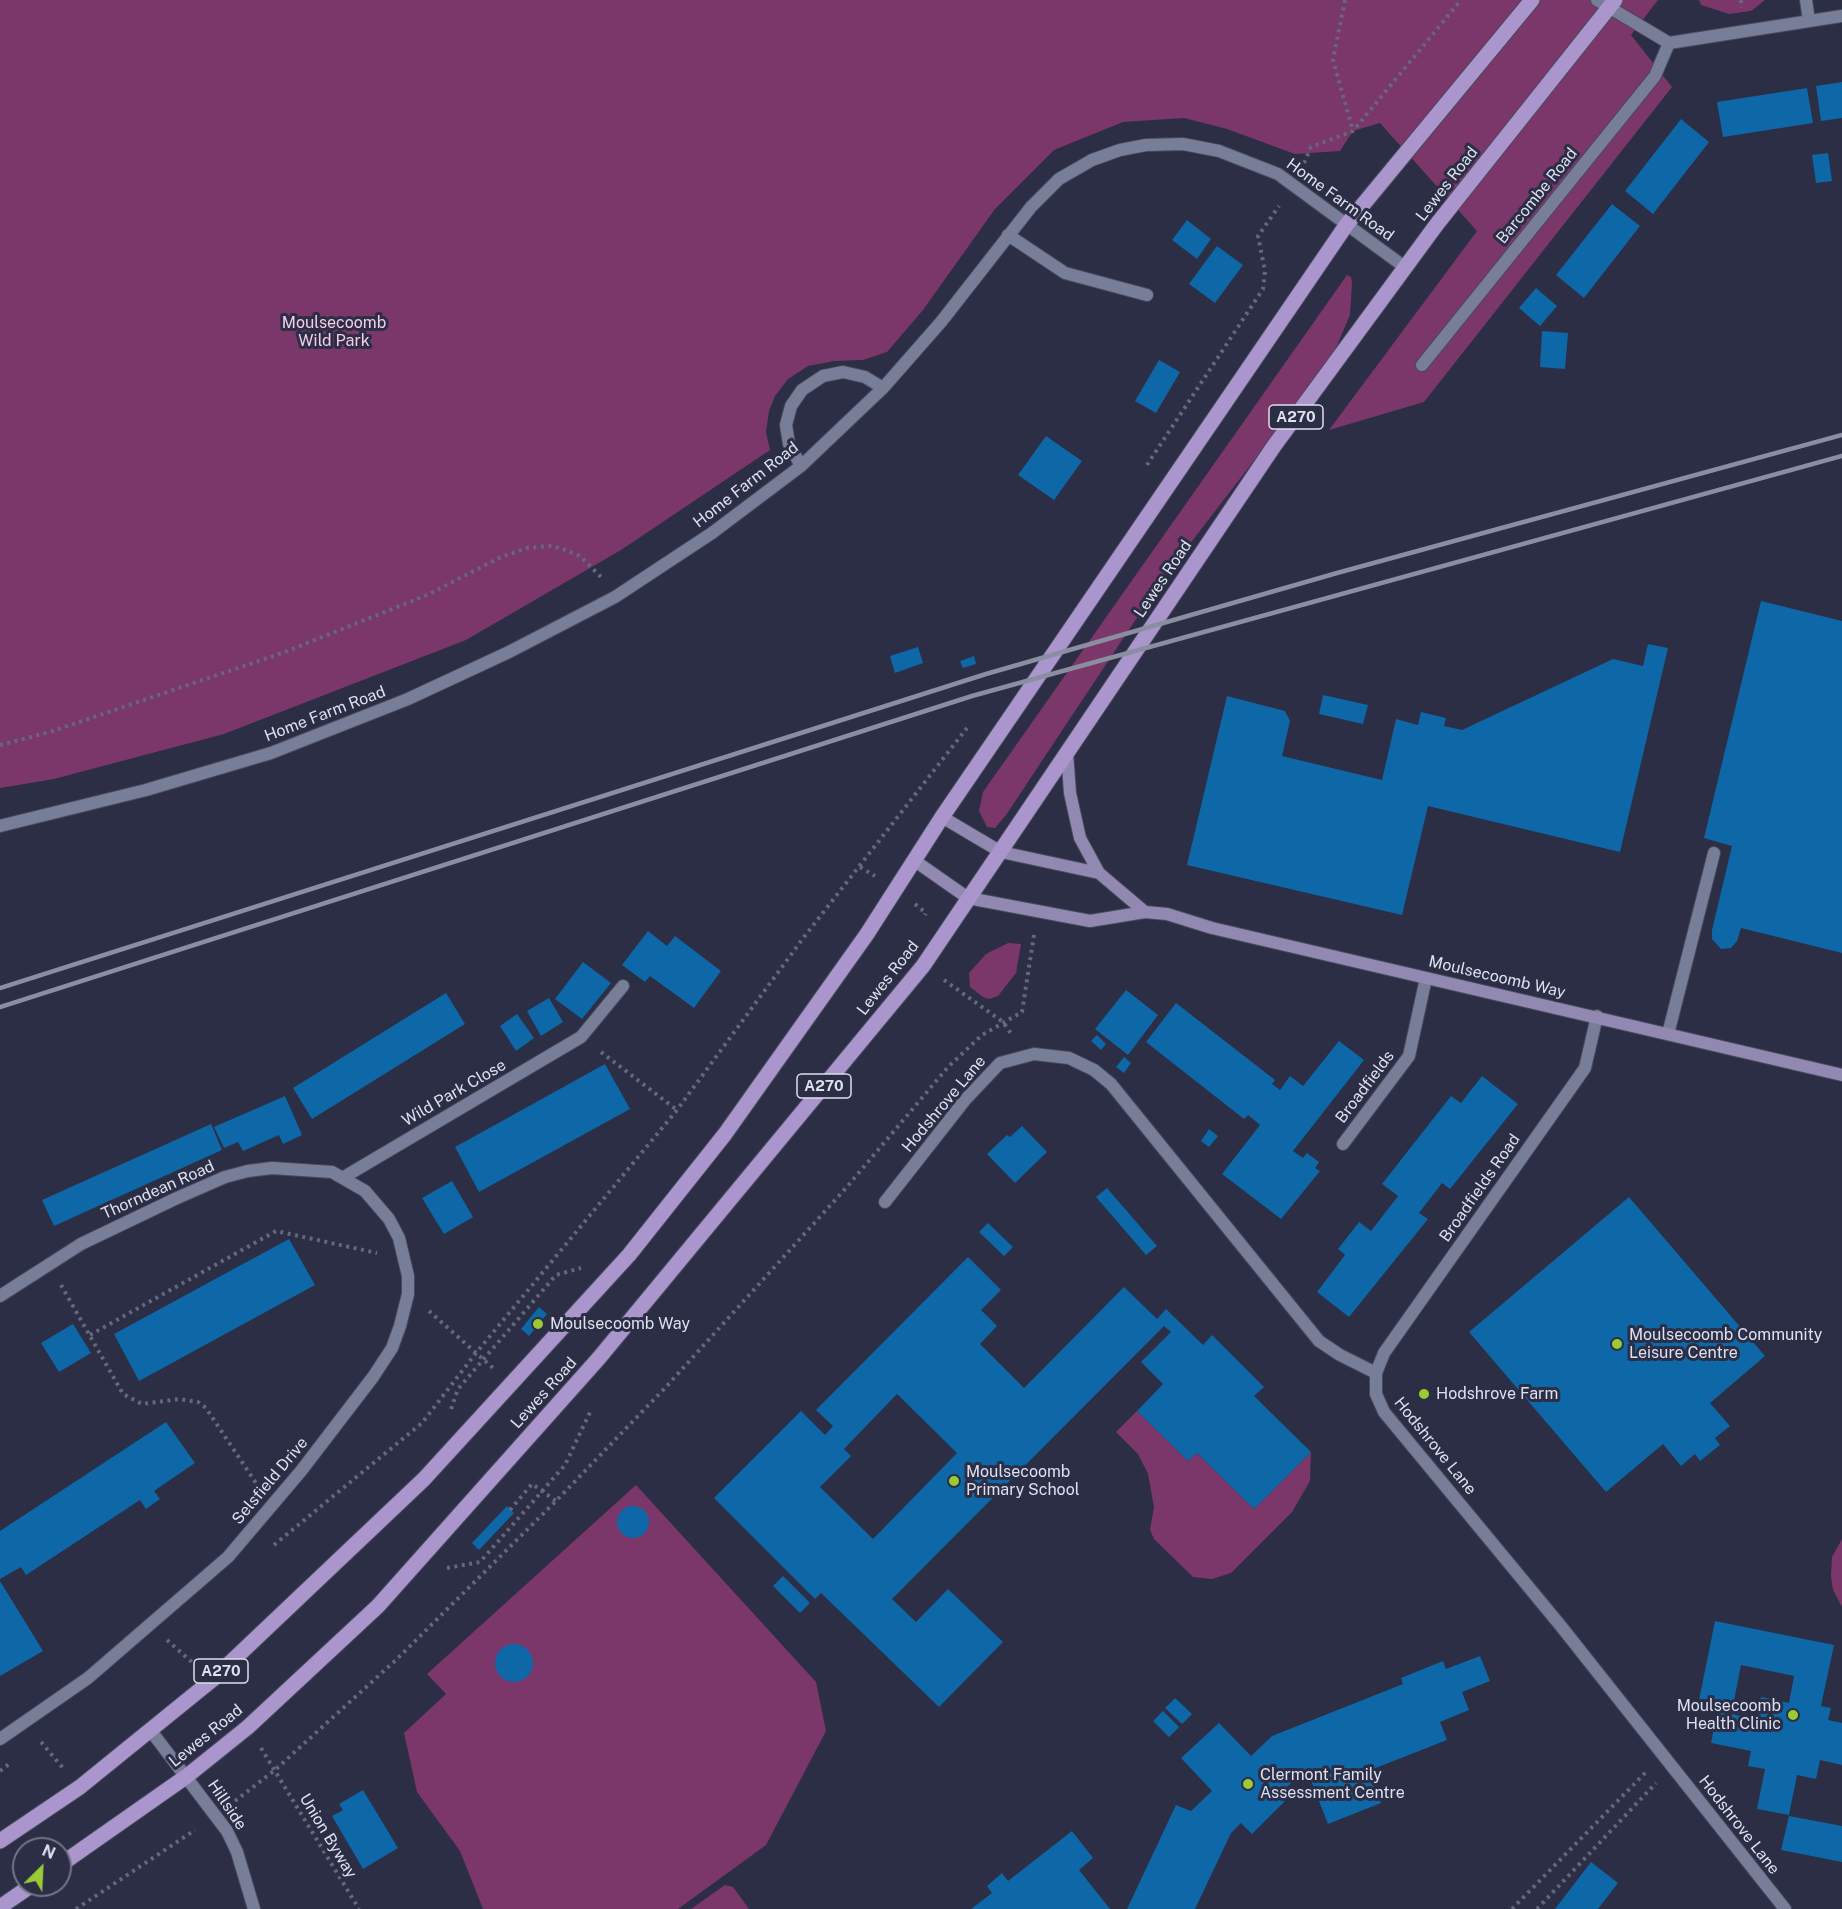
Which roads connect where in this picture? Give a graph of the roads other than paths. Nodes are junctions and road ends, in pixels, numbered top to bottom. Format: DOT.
graph roads {
  1 [pos="1532,0"];
  2 [pos="1806,0"];
  3 [pos="1606,3"];
  4 [pos="1842,16"];
  5 [pos="1809,21"];
  6 [pos="1669,43"];
  7 [pos="1347,225"];
  8 [pos="1008,235"];
  9 [pos="1406,268"];
  10 [pos="1147,295"];
  11 [pos="1422,365"];
  12 [pos="883,388"];
  13 [pos="801,466"];
  14 [pos="1067,752"];
  15 [pos="942,817"];
  16 [pos="0,826"];
  17 [pos="1001,852"];
  18 [pos="1714,854"];
  19 [pos="915,861"];
  20 [pos="1099,873"];
  21 [pos="968,898"];
  22 [pos="1145,912"];
  23 [pos="1426,978"];
  24 [pos="623,986"];
  25 [pos="1597,1016"];
  26 [pos="1668,1034"];
  27 [pos="1842,1075"];
  28 [pos="1343,1144"];
  29 [pos="344,1177"];
  30 [pos="885,1202"];
  31 [pos="0,1296"];
  32 [pos="1376,1373"];
  33 [pos="151,1731"];
  34 [pos="0,1739"];
  35 [pos="187,1776"];
  36 [pos="0,1841"];
  37 [pos="72,1857"];
  38 [pos="15,1897"];
  39 [pos="0,1907"];
  40 [pos="254,1909"];
  41 [pos="1785,1909"];
  1 -- 7 [label="main road, Lewes Road / A270"];
  2 -- 5 [label="street"];
  3 -- 6 [label="street"];
  3 -- 9 [label="main road, Lewes Road / A270"];
  4 -- 5 [label="street"];
  5 -- 6 [label="street"];
  6 -- 11 [label="street, Barcombe Road"];
  7 -- 8 [label="street, Home Farm Road"];
  7 -- 9 [label="street, Home Farm Road"];
  7 -- 15 [label="main road, Lewes Road / A270"];
  8 -- 10 [label="street"];
  8 -- 12 [label="street, Home Farm Road"];
  9 -- 14 [label="main road, Lewes Road / A270"];
  12 -- 13 [label="street, Home Farm Road"];
  12 -- 13 [label="street"];
  13 -- 16 [label="street, Home Farm Road"];
  14 -- 17 [label="main road, Lewes Road / A270"];
  14 -- 20 [label="street"];
  15 -- 17 [label="street"];
  15 -- 19 [label="main road, Lewes Road / A270"];
  17 -- 20 [label="street"];
  17 -- 21 [label="main road, Lewes Road / A270"];
  18 -- 26 [label="street"];
  19 -- 21 [label="street, Moulsecoomb Way"];
  19 -- 33 [label="main road, Lewes Road / A270"];
  20 -- 22 [label="street"];
  21 -- 22 [label="street, Moulsecoomb Way"];
  21 -- 35 [label="main road, Lewes Road / A270"];
  22 -- 23 [label="street, Moulsecoomb Way"];
  23 -- 25 [label="street, Moulsecoomb Way"];
  23 -- 28 [label="street, Broadfields"];
  24 -- 29 [label="street, Wild Park Close"];
  25 -- 26 [label="street, Moulsecoomb Way"];
  25 -- 32 [label="street, Broadfields Road"];
  26 -- 27 [label="street, Moulsecoomb Way"];
  29 -- 31 [label="street, Thorndean Road"];
  29 -- 34 [label="street, Selsfield Drive"];
  30 -- 32 [label="street, Hodshrove Lane"];
  32 -- 41 [label="street, Hodshrove Lane"];
  33 -- 35 [label="street, Hillside"];
  33 -- 36 [label="main road, Lewes Road / A270"];
  35 -- 37 [label="main road, Lewes Road / A270"];
  35 -- 40 [label="street, Hillside"];
  38 -- 39 [label="main road"];
}
